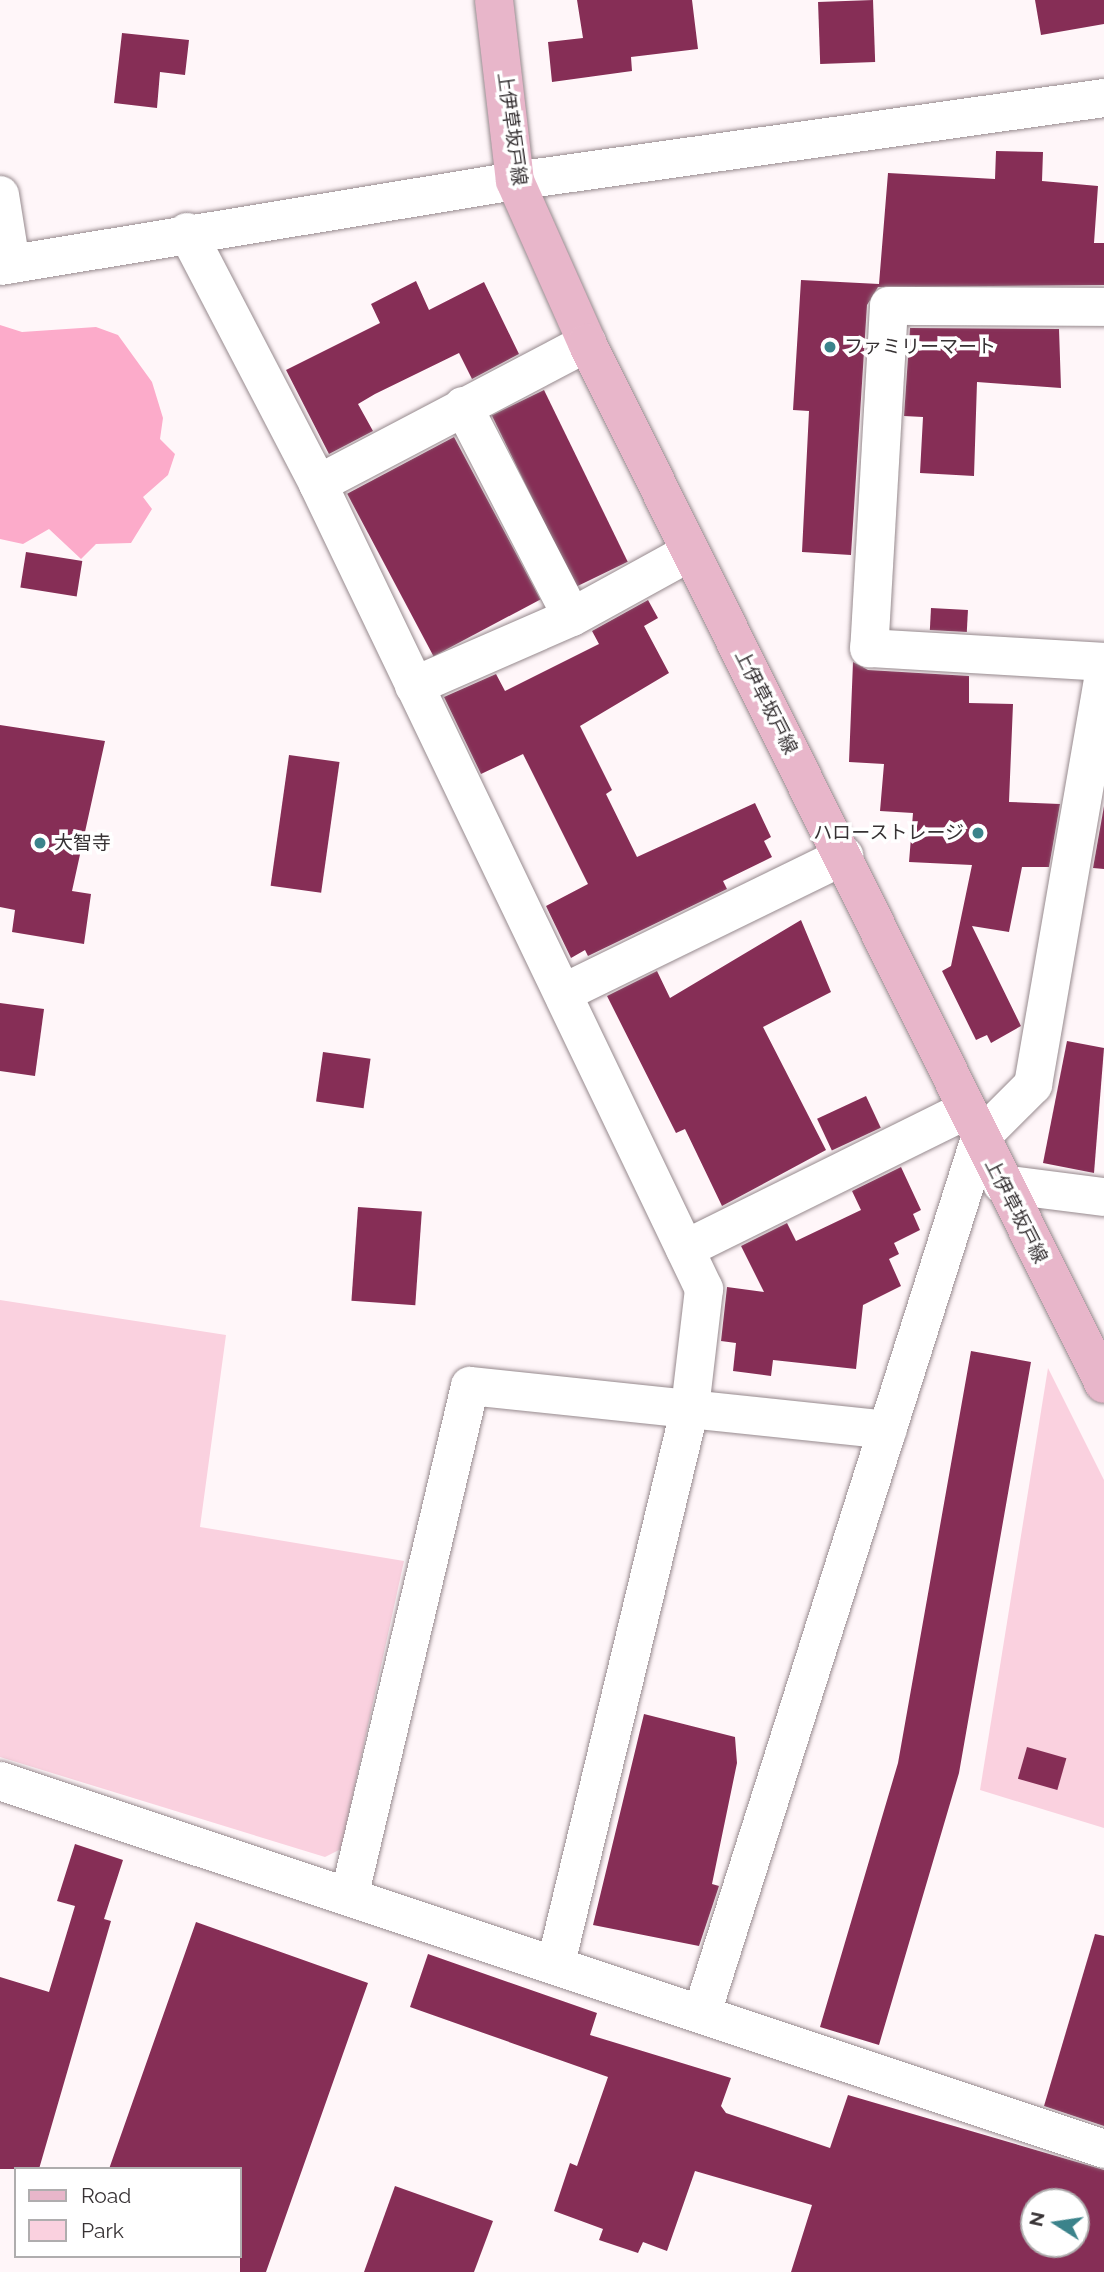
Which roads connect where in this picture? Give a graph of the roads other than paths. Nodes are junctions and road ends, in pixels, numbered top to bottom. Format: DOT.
graph roads {
  1 [pos="494,0"];
  2 [pos="1104,98"];
  3 [pos="515,181"];
  4 [pos="0,195"];
  5 [pos="187,232"];
  6 [pos="6,265"];
  7 [pos="1104,307"];
  8 [pos="587,343"];
  9 [pos="463,406"];
  10 [pos="318,484"];
  11 [pos="690,552"];
  12 [pos="572,617"];
  13 [pos="1104,662"];
  14 [pos="1104,676"];
  15 [pos="414,686"];
  16 [pos="1101,733"];
  17 [pos="844,856"];
  18 [pos="564,993"];
  19 [pos="973,1124"];
  20 [pos="1002,1184"];
  21 [pos="1104,1197"];
  22 [pos="685,1249"];
  23 [pos="1104,1384"];
  24 [pos="690,1408"];
  25 [pos="888,1430"];
  26 [pos="0,1781"];
  27 [pos="350,1893"];
  28 [pos="556,1963"];
  29 [pos="702,2013"];
  30 [pos="1104,2149"];
  1 -- 3 [label="main road, 上伊草坂戸線"];
  2 -- 3 [label="street"];
  3 -- 5 [label="street"];
  3 -- 8 [label="main road, 上伊草坂戸線"];
  4 -- 6 [label="street"];
  5 -- 6 [label="street"];
  5 -- 10 [label="street"];
  7 -- 13 [label="street"];
  8 -- 9 [label="street"];
  8 -- 11 [label="main road, 上伊草坂戸線"];
  9 -- 10 [label="street"];
  9 -- 12 [label="street"];
  10 -- 15 [label="street"];
  11 -- 12 [label="street"];
  11 -- 17 [label="main road, 上伊草坂戸線"];
  12 -- 15 [label="street"];
  14 -- 16 [label="street"];
  15 -- 18 [label="street"];
  16 -- 19 [label="street"];
  17 -- 18 [label="street"];
  17 -- 19 [label="main road, 上伊草坂戸線"];
  18 -- 22 [label="street"];
  19 -- 20 [label="main road, 上伊草坂戸線"];
  19 -- 22 [label="street"];
  19 -- 25 [label="street"];
  20 -- 21 [label="street"];
  20 -- 23 [label="main road, 上伊草坂戸線"];
  22 -- 24 [label="street"];
  24 -- 25 [label="street"];
  24 -- 27 [label="street"];
  24 -- 28 [label="street"];
  25 -- 29 [label="street"];
  26 -- 27 [label="street"];
  27 -- 28 [label="street"];
  28 -- 29 [label="street"];
  29 -- 30 [label="street"];
}
